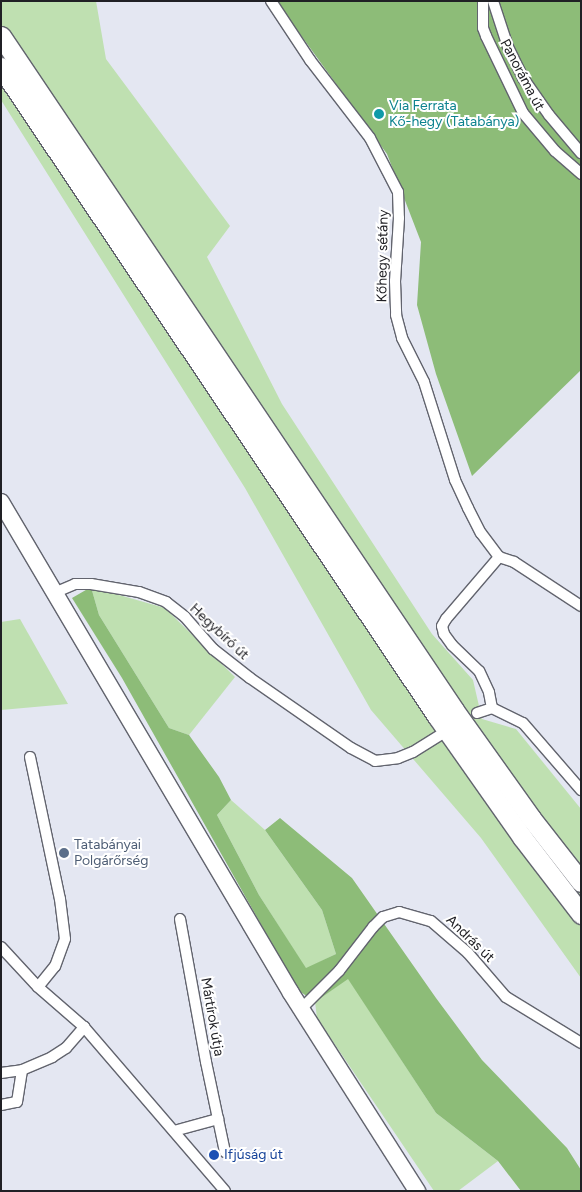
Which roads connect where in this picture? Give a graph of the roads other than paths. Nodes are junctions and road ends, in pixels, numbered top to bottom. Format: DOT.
graph roads {
  1 [pos="271,1"];
  2 [pos="483,1"];
  3 [pos="493,1"];
  4 [pos="1,36"];
  5 [pos="1,68"];
  6 [pos="581,153"];
  7 [pos="581,174"];
  8 [pos="1,502"];
  9 [pos="499,557"];
  10 [pos="54,593"];
  11 [pos="581,606"];
  12 [pos="492,708"];
  13 [pos="477,714"];
  14 [pos="442,734"];
  15 [pos="30,757"];
  16 [pos="581,790"];
  17 [pos="581,882"];
  18 [pos="581,914"];
  19 [pos="180,920"];
  20 [pos="1,947"];
  21 [pos="38,987"];
  22 [pos="301,1009"];
  23 [pos="84,1027"];
  24 [pos="581,1043"];
  25 [pos="22,1070"];
  26 [pos="1,1073"];
  27 [pos="1,1104"];
  28 [pos="218,1119"];
  29 [pos="174,1131"];
  30 [pos="225,1152"];
  31 [pos="225,1191"];
  32 [pos="417,1191"];
  1 -- 9 [label="street, Kőhegy sétány"];
  2 -- 7 [label="street, Panoráma út"];
  3 -- 6 [label="street, Panoráma út"];
  4 -- 17 [label="highway"];
  5 -- 18 [label="highway"];
  8 -- 10 [label="main road"];
  9 -- 11 [label="street"];
  9 -- 12 [label="street"];
  10 -- 14 [label="street, Hegybíró út"];
  10 -- 22 [label="main road"];
  12 -- 13 [label="street"];
  12 -- 16 [label="street"];
  15 -- 21 [label="street"];
  19 -- 28 [label="street, Mártírok útja"];
  20 -- 21 [label="street"];
  21 -- 23 [label="street"];
  22 -- 24 [label="street, András út"];
  22 -- 32 [label="main road"];
  23 -- 25 [label="street"];
  23 -- 29 [label="street"];
  25 -- 26 [label="street"];
  25 -- 27 [label="street"];
  28 -- 29 [label="street"];
  28 -- 30 [label="street, Mártírok útja"];
  29 -- 31 [label="street"];
}
